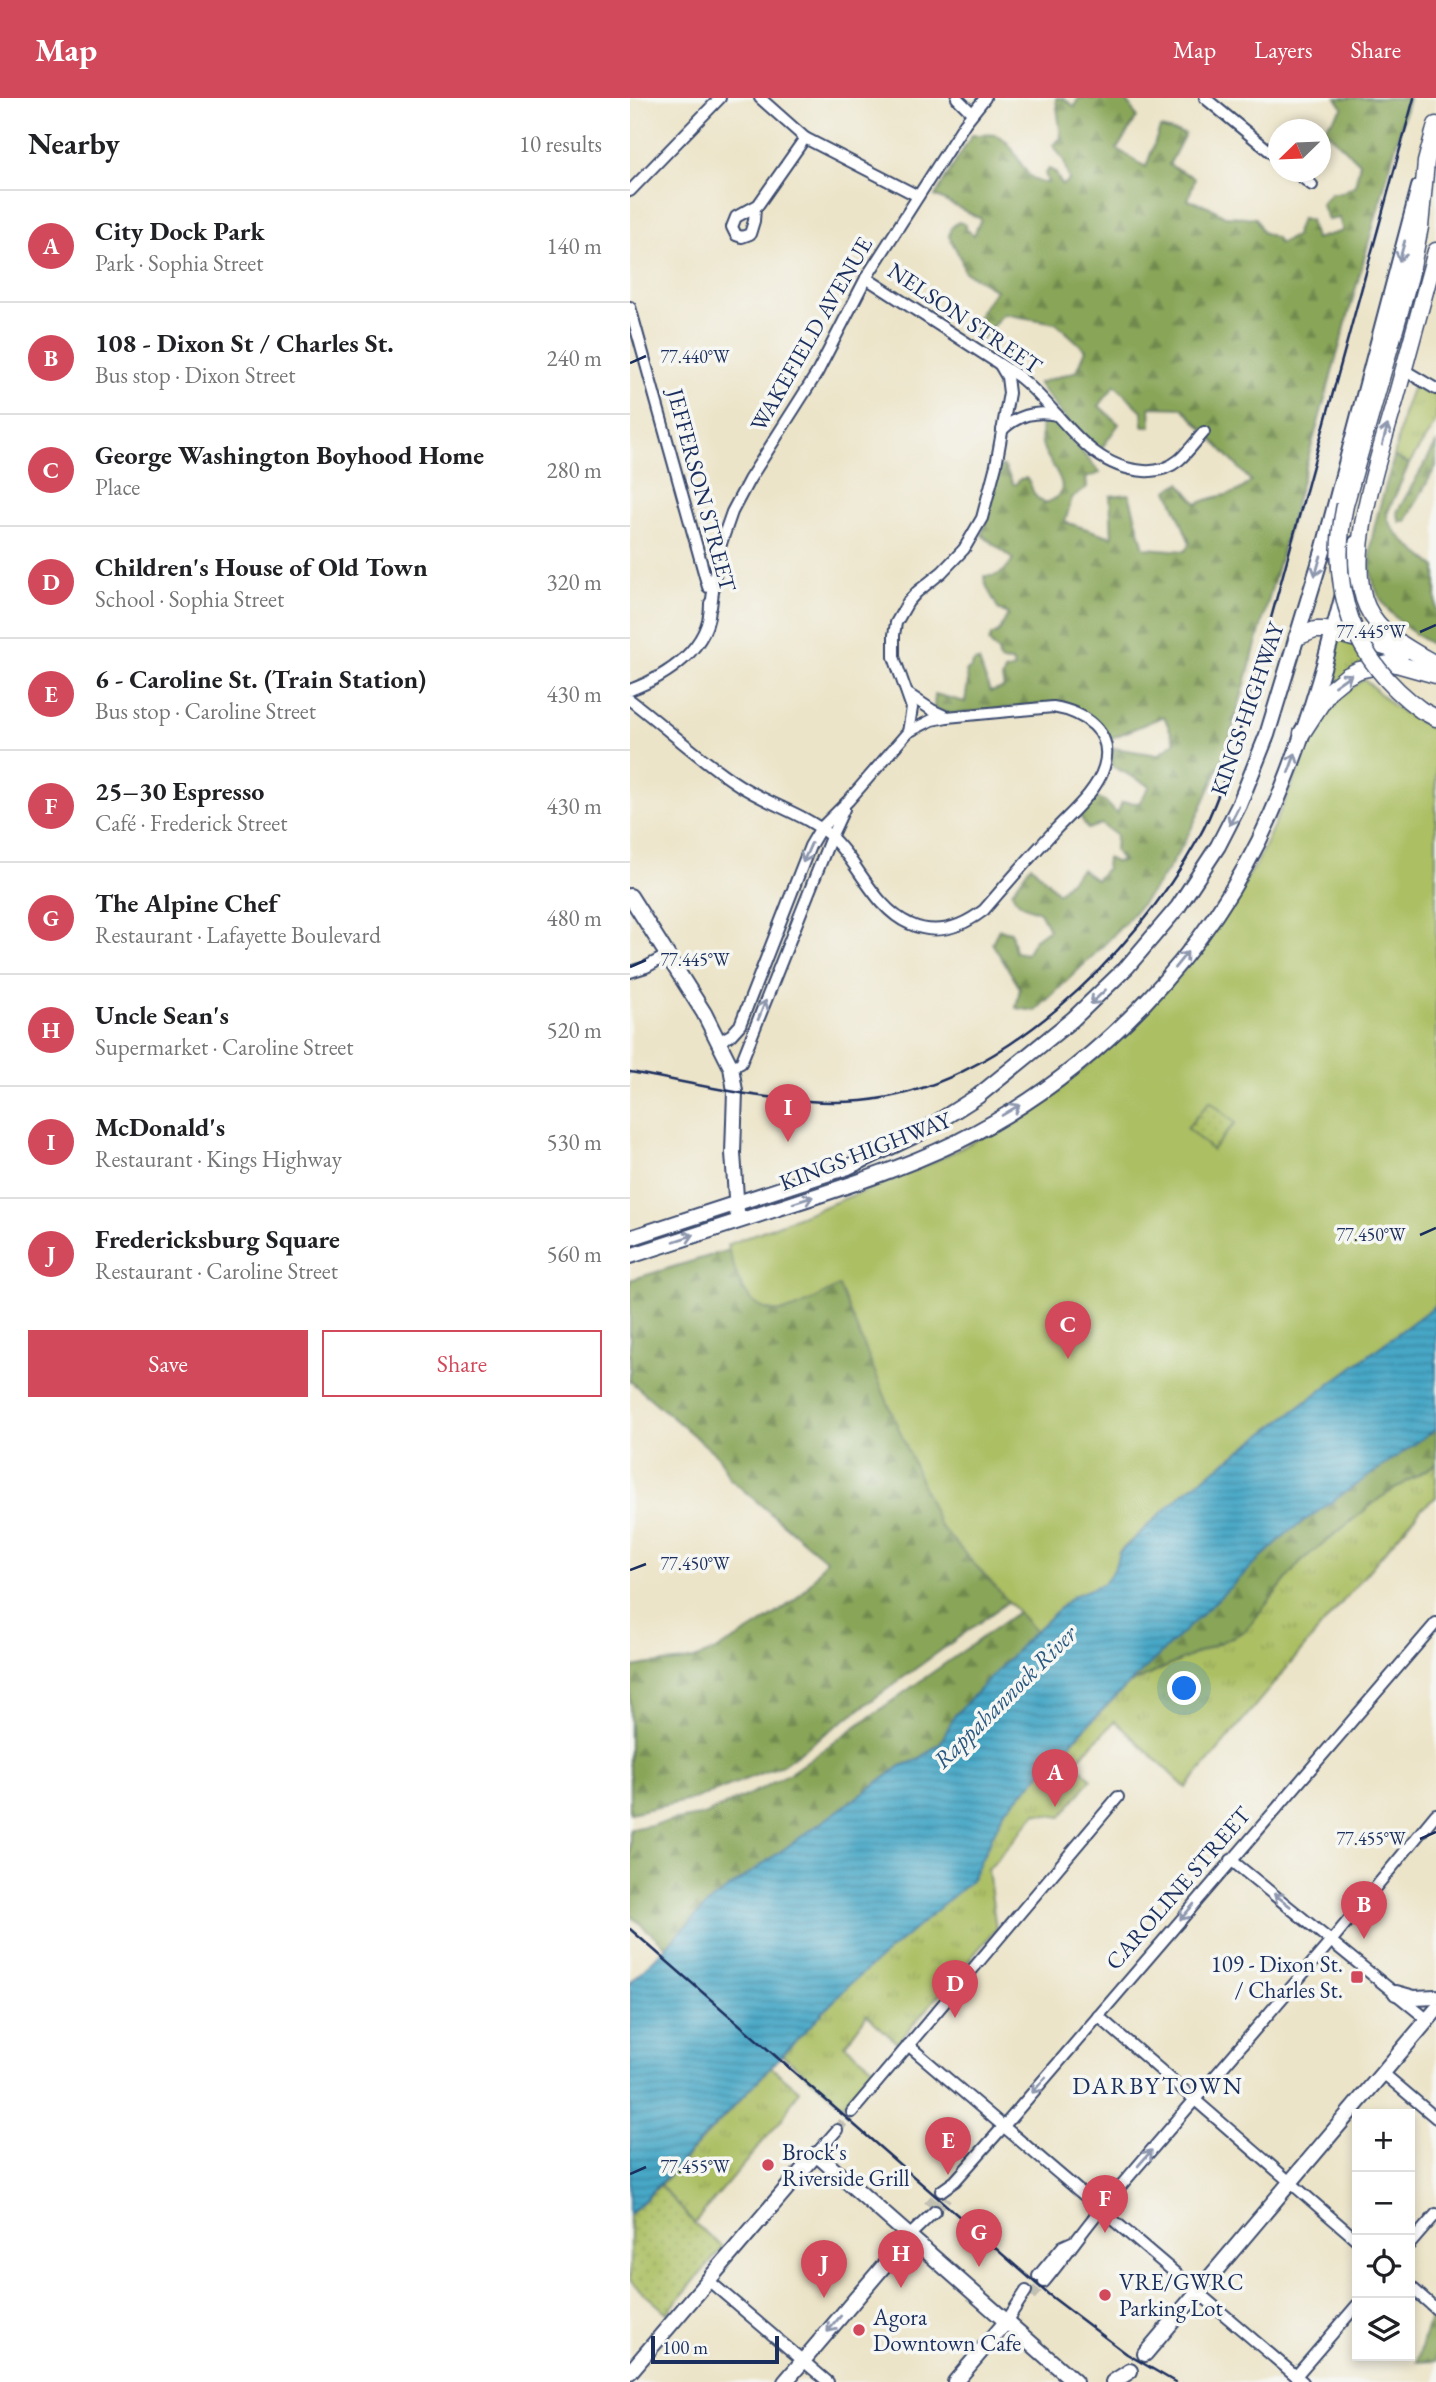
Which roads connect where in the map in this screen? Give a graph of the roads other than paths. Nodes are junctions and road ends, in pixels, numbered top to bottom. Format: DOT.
graph roads {
  1 [pos="720,98"];
  2 [pos="760,98"];
  3 [pos="957,98"];
  4 [pos="985,98"];
  5 [pos="1205,98"];
  6 [pos="972,113"];
  7 [pos="1436,125"];
  8 [pos="805,138"];
  9 [pos="1268,149"];
  10 [pos="1426,162"];
  11 [pos="1308,182"];
  12 [pos="1312,185"];
  13 [pos="630,191"];
  14 [pos="918,196"];
  15 [pos="755,208"];
  16 [pos="1436,251"];
  17 [pos="866,278"];
  18 [pos="630,307"];
  19 [pos="1000,365"];
  20 [pos="1404,370"];
  21 [pos="1436,388"];
  22 [pos="1057,415"];
  23 [pos="1002,430"];
  24 [pos="1204,432"];
  25 [pos="1367,501"];
  26 [pos="711,607"];
  27 [pos="1333,631"];
  28 [pos="1297,637"];
  29 [pos="1436,668"];
  30 [pos="630,691"];
  31 [pos="906,692"];
  32 [pos="630,700"];
  33 [pos="1429,714"];
  34 [pos="947,717"];
  35 [pos="908,732"];
  36 [pos="1302,733"];
  37 [pos="849,800"];
  38 [pos="820,829"];
  39 [pos="831,837"];
  40 [pos="630,895"];
  41 [pos="668,955"];
  42 [pos="630,972"];
  43 [pos="720,1041"];
  44 [pos="731,1067"];
  45 [pos="736,1204"];
  46 [pos="738,1221"];
  47 [pos="630,1238"];
  48 [pos="630,1256"];
  49 [pos="1436,1623"];
  50 [pos="1118,1797"];
  51 [pos="1436,1814"];
  52 [pos="1231,1860"];
  53 [pos="1332,1940"];
  54 [pos="1396,1993"];
  55 [pos="1436,1997"];
  56 [pos="1433,2015"];
  57 [pos="1098,2016"];
  58 [pos="908,2045"];
  59 [pos="1383,2073"];
  60 [pos="1195,2101"];
  61 [pos="852,2112"];
  62 [pos="1436,2118"];
  63 [pos="1004,2126"];
  64 [pos="837,2130"];
  65 [pos="816,2154"];
  66 [pos="1291,2183"];
  67 [pos="944,2194"];
  68 [pos="932,2209"];
  69 [pos="1100,2210"];
  70 [pos="1436,2214"];
  71 [pos="913,2232"];
  72 [pos="1352,2236"];
  73 [pos="1415,2238"];
  74 [pos="1041,2279"];
  75 [pos="708,2280"];
  76 [pos="1415,2290"];
  77 [pos="1197,2292"];
  78 [pos="1029,2293"];
  79 [pos="1436,2309"];
  80 [pos="1352,2311"];
  81 [pos="1009,2318"];
  82 [pos="1145,2354"];
  83 [pos="803,2360"];
  84 [pos="630,2372"];
  85 [pos="1126,2378"];
  86 [pos="1299,2379"];
  87 [pos="785,2382"];
  88 [pos="828,2382"];
  89 [pos="955,2382"];
  90 [pos="1075,2382"];
  91 [pos="1113,2382"];
  1 -- 13 [label="street"];
  2 -- 8 [label="street"];
  3 -- 6 [label="street"];
  4 -- 6 [label="street, WAKEFIELD AVENUE"];
  5 -- 9 [label="street"];
  6 -- 14 [label="street, WAKEFIELD AVENUE"];
  7 -- 10 [label="highway, KINGS HIGHWAY"];
  8 -- 14 [label="street"];
  8 -- 15 [label="street"];
  10 -- 28 [label="main road, KINGS HIGHWAY, one-way"];
  10 -- 33 [label="highway, bridge"];
  11 -- 12 [label="street"];
  14 -- 17 [label="street, WAKEFIELD AVENUE"];
  16 -- 20 [label="highway, KINGS HIGHWAY"];
  17 -- 19 [label="street, NELSON STREET"];
  17 -- 26 [label="street, WAKEFIELD AVENUE"];
  18 -- 26 [label="street, JEFFERSON STREET"];
  19 -- 22 [label="street, NELSON STREET"];
  19 -- 23 [label="street"];
  20 -- 21 [label="street"];
  25 -- 20 [label="highway, KINGS HIGHWAY, one-way"];
  22 -- 23 [label="street"];
  22 -- 24 [label="street, NELSON STREET"];
  23 -- 31 [label="street"];
  25 -- 27 [label="main road, KINGS HIGHWAY"];
  25 -- 29 [label="highway"];
  26 -- 30 [label="street, JEFFERSON STREET"];
  27 -- 28 [label="highway"];
  27 -- 29 [label="highway"];
  27 -- 36 [label="main road, KINGS HIGHWAY"];
  28 -- 45 [label="main road, KINGS HIGHWAY, one-way"];
  36 -- 29 [label="highway, one-way"];
  31 -- 34 [label="street"];
  31 -- 35 [label="street"];
  32 -- 38 [label="street"];
  34 -- 35 [label="street"];
  34 -- 39 [label="street"];
  35 -- 37 [label="street"];
  46 -- 36 [label="main road, KINGS HIGHWAY, one-way"];
  37 -- 38 [label="street"];
  37 -- 39 [label="street"];
  38 -- 39 [label="street"];
  38 -- 43 [label="street, one-way"];
  44 -- 39 [label="street, one-way"];
  40 -- 41 [label="main road"];
  41 -- 42 [label="street"];
  41 -- 43 [label="main road"];
  43 -- 44 [label="main road"];
  44 -- 45 [label="main road"];
  45 -- 46 [label="main road"];
  45 -- 47 [label="main road, KINGS HIGHWAY"];
  48 -- 46 [label="main road, KINGS HIGHWAY, one-way"];
  49 -- 52 [label="street, CAROLINE STREET"];
  50 -- 58 [label="street"];
  51 -- 53 [label="street"];
  53 -- 52 [label="street, one-way"];
  52 -- 57 [label="street, CAROLINE STREET, one-way"];
  53 -- 54 [label="street"];
  53 -- 60 [label="street"];
  54 -- 55 [label="main road"];
  54 -- 56 [label="street"];
  56 -- 59 [label="main road"];
  57 -- 60 [label="street"];
  57 -- 63 [label="street, CAROLINE STREET, one-way"];
  58 -- 61 [label="street"];
  58 -- 63 [label="street"];
  59 -- 62 [label="street"];
  59 -- 66 [label="main road"];
  60 -- 66 [label="street"];
  69 -- 60 [label="street, one-way"];
  63 -- 67 [label="street, CAROLINE STREET"];
  63 -- 69 [label="street"];
  64 -- 65 [label="street"];
  65 -- 71 [label="main road"];
  65 -- 75 [label="main road"];
  66 -- 72 [label="street"];
  66 -- 77 [label="main road"];
  68 -- 71 [label="street"];
  69 -- 74 [label="street"];
  69 -- 77 [label="street"];
  70 -- 73 [label="street"];
  71 -- 81 [label="main road"];
  71 -- 83 [label="main road, one-way"];
  75 -- 83 [label="street"];
  75 -- 84 [label="main road"];
  76 -- 79 [label="street"];
  77 -- 82 [label="main road"];
  77 -- 86 [label="street"];
  78 -- 81 [label="street"];
  80 -- 86 [label="street"];
  81 -- 89 [label="main road"];
  81 -- 90 [label="main road"];
  83 -- 87 [label="main road"];
  83 -- 88 [label="street"];
  85 -- 91 [label="main road"];
}
